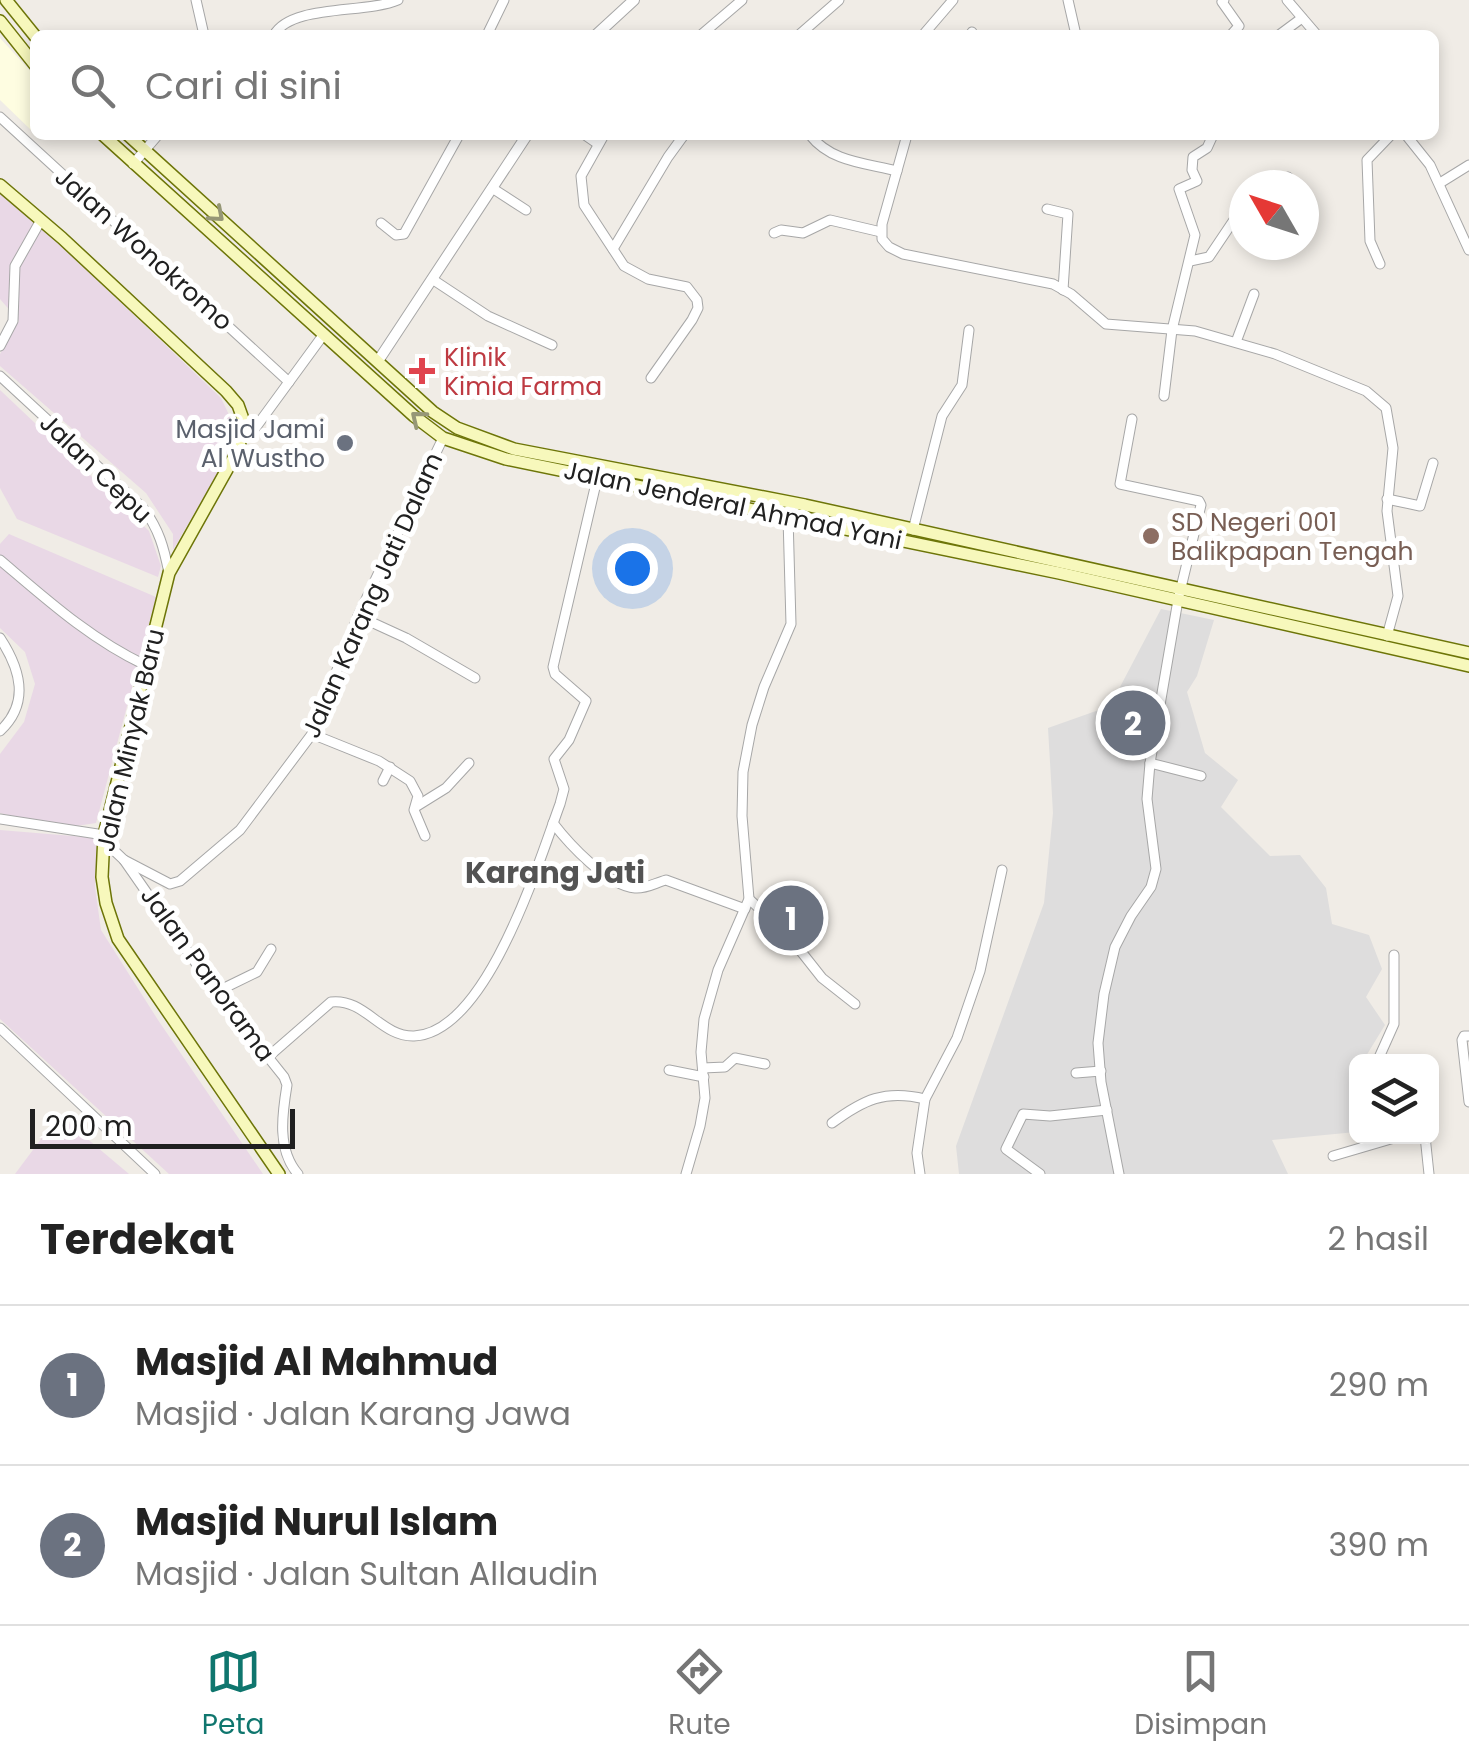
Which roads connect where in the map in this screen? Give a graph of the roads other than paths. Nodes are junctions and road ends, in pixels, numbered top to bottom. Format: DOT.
graph roads {
  1 [pos="6,0"];
  2 [pos="196,0"];
  3 [pos="398,0"];
  4 [pos="504,0"];
  5 [pos="634,0"];
  6 [pos="742,0"];
  7 [pos="840,0"];
  8 [pos="953,0"];
  9 [pos="1068,0"];
  10 [pos="1224,0"];
  11 [pos="1287,0"];
  12 [pos="1302,18"];
  13 [pos="0,21"];
  14 [pos="30,30"];
  15 [pos="203,30"];
  16 [pos="278,30"];
  17 [pos="489,30"];
  18 [pos="601,30"];
  19 [pos="708,30"];
  20 [pos="806,30"];
  21 [pos="926,30"];
  22 [pos="1075,30"];
  23 [pos="1235,30"];
  24 [pos="1286,30"];
  25 [pos="1313,30"];
  26 [pos="30,59"];
  27 [pos="0,117"];
  28 [pos="107,140"];
  29 [pos="133,140"];
  30 [pos="153,140"];
  31 [pos="456,140"];
  32 [pos="524,140"];
  33 [pos="601,140"];
  34 [pos="680,140"];
  35 [pos="814,140"];
  36 [pos="905,140"];
  37 [pos="1211,140"];
  38 [pos="1386,140"];
  39 [pos="1410,140"];
  40 [pos="143,151"];
  41 [pos="132,164"];
  42 [pos="1469,166"];
  43 [pos="897,171"];
  44 [pos="1440,184"];
  45 [pos="0,185"];
  46 [pos="492,188"];
  47 [pos="1047,208"];
  48 [pos="526,210"];
  49 [pos="41,220"];
  50 [pos="381,223"];
  51 [pos="1229,231"];
  52 [pos="881,232"];
  53 [pos="774,233"];
  54 [pos="613,249"];
  55 [pos="1469,250"];
  56 [pos="1190,260"];
  57 [pos="1380,264"];
  58 [pos="432,279"];
  59 [pos="1063,290"];
  60 [pos="1254,294"];
  61 [pos="970,330"];
  62 [pos="1172,330"];
  63 [pos="324,334"];
  64 [pos="1236,342"];
  65 [pos="552,344"];
  66 [pos="0,346"];
  67 [pos="378,361"];
  68 [pos="0,376"];
  69 [pos="651,378"];
  70 [pos="289,382"];
  71 [pos="1164,396"];
  72 [pos="242,414"];
  73 [pos="1132,419"];
  74 [pos="242,434"];
  75 [pos="442,438"];
  76 [pos="235,453"];
  77 [pos="1433,463"];
  78 [pos="597,479"];
  79 [pos="1388,499"];
  80 [pos="788,516"];
  81 [pos="914,530"];
  82 [pos="0,560"];
  83 [pos="169,573"];
  84 [pos="1180,595"];
  85 [pos="358,616"];
  86 [pos="1387,636"];
  87 [pos="0,638"];
  88 [pos="1469,653"];
  89 [pos="145,666"];
  90 [pos="1469,666"];
  91 [pos="475,678"];
  92 [pos="0,731"];
  93 [pos="312,734"];
  94 [pos="469,762"];
  95 [pos="1150,764"];
  96 [pos="390,767"];
  97 [pos="1202,776"];
  98 [pos="383,780"];
  99 [pos="417,806"];
  100 [pos="0,820"];
  101 [pos="553,823"];
  102 [pos="425,836"];
  103 [pos="104,838"];
  104 [pos="124,860"];
  105 [pos="1002,870"];
  106 [pos="747,904"];
  107 [pos="271,949"];
  108 [pos="1394,954"];
  109 [pos="216,992"];
  110 [pos="855,1004"];
  111 [pos="0,1028"];
  112 [pos="1469,1036"];
  113 [pos="1381,1054"];
  114 [pos="268,1057"];
  115 [pos="766,1064"];
  116 [pos="669,1070"];
  117 [pos="1100,1071"];
  118 [pos="703,1072"];
  119 [pos="1076,1073"];
  120 [pos="925,1099"];
  121 [pos="1469,1102"];
  122 [pos="1107,1110"];
  123 [pos="832,1123"];
  124 [pos="1374,1144"];
  125 [pos="1425,1144"];
  126 [pos="1334,1156"];
  127 [pos="155,1174"];
  128 [pos="278,1174"];
  129 [pos="298,1174"];
  130 [pos="686,1174"];
  131 [pos="920,1174"];
  132 [pos="1040,1174"];
  133 [pos="1119,1174"];
  134 [pos="1429,1174"];
  1 -- 14 [label="main road"];
  2 -- 15 [label="street"];
  3 -- 16 [label="street"];
  4 -- 17 [label="street"];
  5 -- 18 [label="street"];
  6 -- 19 [label="street"];
  7 -- 20 [label="street"];
  8 -- 21 [label="street"];
  9 -- 22 [label="street"];
  10 -- 23 [label="street"];
  11 -- 12 [label="street"];
  12 -- 24 [label="street"];
  12 -- 25 [label="street"];
  13 -- 26 [label="main road"];
  27 -- 70 [label="street, Jalan Wonokromo"];
  28 -- 41 [label="main road, Jalan Jenderal Ahmad Yani"];
  29 -- 40 [label="main road, Jalan Jenderal Ahmad Yani"];
  30 -- 40 [label="street"];
  31 -- 50 [label="street"];
  32 -- 46 [label="street"];
  33 -- 54 [label="street"];
  34 -- 54 [label="street"];
  35 -- 43 [label="street"];
  36 -- 43 [label="street"];
  37 -- 56 [label="street"];
  38 -- 57 [label="street"];
  39 -- 44 [label="street"];
  40 -- 41 [label="street"];
  40 -- 67 [label="main road, Jalan Jenderal Ahmad Yani, one-way"];
  41 -- 63 [label="main road, Jalan Jenderal Ahmad Yani"];
  42 -- 44 [label="street"];
  43 -- 52 [label="street"];
  44 -- 55 [label="street"];
  45 -- 49 [label="main road"];
  46 -- 48 [label="street"];
  46 -- 58 [label="street"];
  47 -- 59 [label="street"];
  49 -- 66 [label="street"];
  49 -- 72 [label="main road"];
  51 -- 56 [label="street"];
  52 -- 53 [label="street"];
  52 -- 59 [label="street"];
  54 -- 69 [label="street"];
  56 -- 62 [label="street"];
  58 -- 65 [label="street"];
  58 -- 67 [label="street"];
  59 -- 62 [label="street"];
  60 -- 64 [label="street"];
  61 -- 81 [label="street"];
  62 -- 64 [label="street"];
  62 -- 71 [label="street"];
  63 -- 70 [label="street"];
  75 -- 63 [label="main road, Jalan Jenderal Ahmad Yani, one-way"];
  64 -- 79 [label="street"];
  67 -- 81 [label="main road, Jalan Jenderal Ahmad Yani"];
  68 -- 83 [label="street, Jalan Cepu"];
  70 -- 74 [label="street"];
  72 -- 74 [label="main road, Jalan Minyak Baru"];
  72 -- 76 [label="main road, Jalan Minyak Baru"];
  73 -- 84 [label="street"];
  74 -- 76 [label="main road, Jalan Minyak Baru"];
  75 -- 78 [label="main road, Jalan Jenderal Ahmad Yani"];
  75 -- 85 [label="street, Jalan Karang Jati Dalam"];
  76 -- 83 [label="main road, Jalan Minyak Baru"];
  77 -- 79 [label="street"];
  78 -- 80 [label="main road, Jalan Jenderal Ahmad Yani"];
  78 -- 101 [label="street"];
  79 -- 86 [label="street"];
  80 -- 84 [label="main road, Jalan Jenderal Ahmad Yani"];
  80 -- 106 [label="street"];
  81 -- 84 [label="main road, Jalan Jenderal Ahmad Yani"];
  82 -- 89 [label="street"];
  83 -- 89 [label="main road, Jalan Minyak Baru"];
  84 -- 86 [label="main road, Jalan Jenderal Ahmad Yani"];
  84 -- 90 [label="main road, Jalan Jenderal Ahmad Yani"];
  84 -- 95 [label="street"];
  85 -- 91 [label="street"];
  85 -- 93 [label="street, Jalan Karang Jati Dalam"];
  86 -- 88 [label="main road, Jalan Jenderal Ahmad Yani"];
  87 -- 92 [label="street"];
  89 -- 103 [label="main road, Jalan Minyak Baru"];
  93 -- 96 [label="street"];
  93 -- 104 [label="street, Jalan Karang Jati Dalam"];
  94 -- 99 [label="street"];
  95 -- 97 [label="street"];
  95 -- 117 [label="street"];
  96 -- 98 [label="street"];
  96 -- 99 [label="street"];
  99 -- 102 [label="street"];
  100 -- 103 [label="street"];
  101 -- 106 [label="street"];
  101 -- 114 [label="street"];
  103 -- 104 [label="street, Jalan Panorama"];
  103 -- 128 [label="main road, Jalan Minyak Baru"];
  104 -- 109 [label="street, Jalan Panorama"];
  105 -- 120 [label="street"];
  106 -- 110 [label="street"];
  106 -- 118 [label="street"];
  107 -- 109 [label="street"];
  108 -- 113 [label="street"];
  109 -- 114 [label="street, Jalan Panorama"];
  111 -- 127 [label="street"];
  112 -- 121 [label="street"];
  114 -- 129 [label="street, Jalan Panorama"];
  115 -- 118 [label="street"];
  116 -- 118 [label="street"];
  117 -- 119 [label="street"];
  117 -- 122 [label="street"];
  118 -- 130 [label="street"];
  120 -- 123 [label="street"];
  120 -- 131 [label="street"];
  122 -- 132 [label="street"];
  122 -- 133 [label="street"];
  124 -- 126 [label="street"];
  125 -- 134 [label="street"];
}
